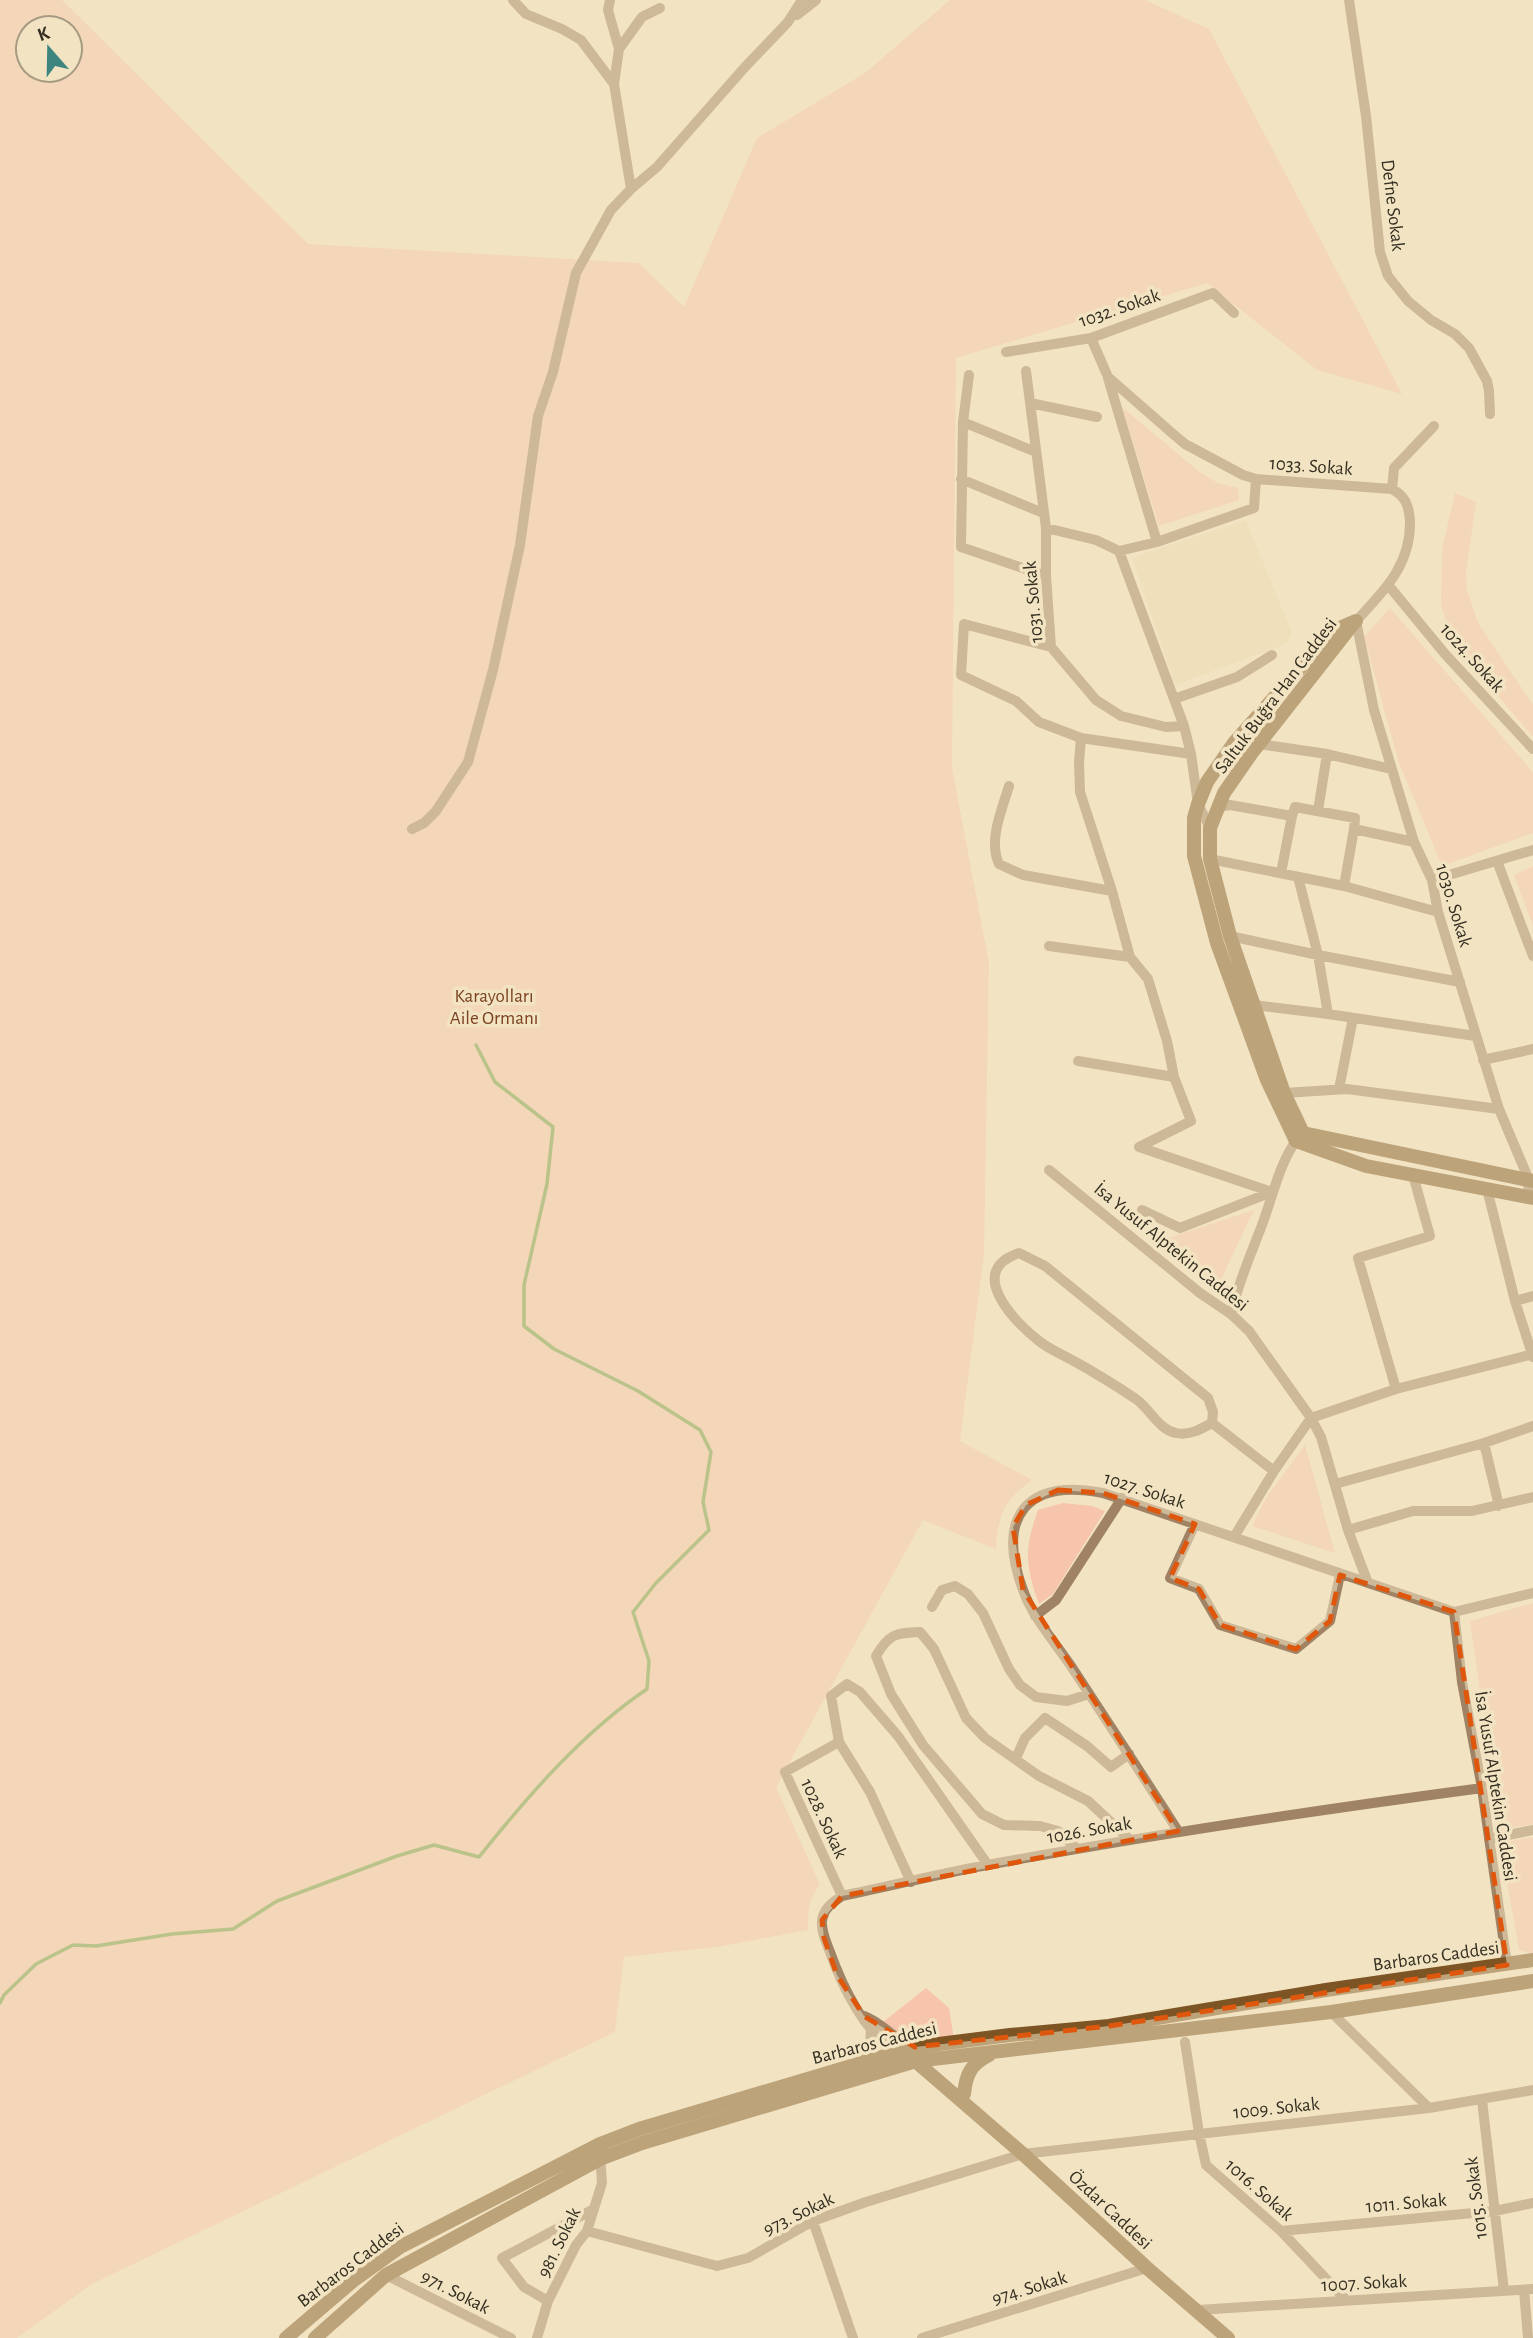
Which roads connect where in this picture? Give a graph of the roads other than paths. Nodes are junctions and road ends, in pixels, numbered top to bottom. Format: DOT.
graph roads {
  1 [pos="513,0"];
  2 [pos="610,0"];
  3 [pos="803,0"];
  4 [pos="816,0"];
  5 [pos="1349,0"];
  6 [pos="660,8"];
  7 [pos="788,22"];
  8 [pos="619,49"];
  9 [pos="614,84"];
  10 [pos="631,189"];
  11 [pos="1234,313"];
  12 [pos="1091,338"];
  13 [pos="1006,352"];
  14 [pos="1026,372"];
  15 [pos="969,375"];
  16 [pos="1108,377"];
  17 [pos="1030,403"];
  18 [pos="1490,414"];
  19 [pos="1097,417"];
  20 [pos="962,422"];
  21 [pos="1434,426"];
  22 [pos="1036,452"];
  23 [pos="961,479"];
  24 [pos="1255,479"];
  25 [pos="1392,489"];
  26 [pos="1043,513"];
  27 [pos="1046,528"];
  28 [pos="1157,542"];
  29 [pos="1119,551"];
  30 [pos="1046,576"];
  31 [pos="1389,586"];
  32 [pos="1356,621"];
  33 [pos="1051,647"];
  34 [pos="1272,655"];
  35 [pos="1174,699"];
  36 [pos="1184,726"];
  37 [pos="1081,738"];
  38 [pos="1259,744"];
  39 [pos="1533,749"];
  40 [pos="1191,754"];
  41 [pos="1327,754"];
  42 [pos="1391,769"];
  43 [pos="1009,786"];
  44 [pos="1198,804"];
  45 [pos="1218,807"];
  46 [pos="1318,811"];
  47 [pos="1292,816"];
  48 [pos="1210,828"];
  49 [pos="412,829"];
  50 [pos="1354,829"];
  51 [pos="1414,842"];
  52 [pos="1533,850"];
  53 [pos="1210,859"];
  54 [pos="1497,861"];
  55 [pos="1281,873"];
  56 [pos="1298,877"];
  57 [pos="1432,880"];
  58 [pos="1344,886"];
  59 [pos="1112,891"];
  60 [pos="1438,912"];
  61 [pos="1230,936"];
  62 [pos="1049,946"];
  63 [pos="1318,955"];
  64 [pos="1533,956"];
  65 [pos="1130,957"];
  66 [pos="1460,982"];
  67 [pos="1254,1005"];
  68 [pos="1328,1014"];
  69 [pos="1353,1018"];
  70 [pos="1475,1036"];
  71 [pos="1533,1049"];
  72 [pos="1483,1060"];
  73 [pos="1079,1061"];
  74 [pos="1174,1077"];
  75 [pos="1339,1089"];
  76 [pos="1284,1093"];
  77 [pos="1499,1109"];
  78 [pos="1300,1137"];
  79 [pos="1049,1170"];
  80 [pos="1413,1175"];
  81 [pos="1531,1180"];
  82 [pos="1487,1189"];
  83 [pos="1272,1192"];
  84 [pos="1531,1197"];
  85 [pos="1142,1210"];
  86 [pos="1533,1296"];
  87 [pos="1515,1301"];
  88 [pos="1231,1314"];
  89 [pos="1533,1355"];
  90 [pos="1396,1389"];
  91 [pos="1311,1418"];
  92 [pos="1212,1423"];
  93 [pos="1533,1426"];
  94 [pos="1484,1443"];
  95 [pos="1274,1471"];
  96 [pos="1335,1484"];
  97 [pos="1533,1497"];
  98 [pos="1122,1499"];
  99 [pos="1499,1506"];
  100 [pos="1195,1524"];
  101 [pos="1348,1530"];
  102 [pos="1234,1538"];
  103 [pos="1340,1575"];
  104 [pos="1368,1583"];
  105 [pos="1533,1593"];
  106 [pos="932,1607"];
  107 [pos="1454,1612"];
  108 [pos="1035,1616"];
  109 [pos="1089,1694"];
  110 [pos="839,1742"];
  111 [pos="1129,1755"];
  112 [pos="1016,1758"];
  113 [pos="1482,1787"];
  114 [pos="1533,1830"];
  115 [pos="1178,1831"];
  116 [pos="1129,1839"];
  117 [pos="1489,1839"];
  118 [pos="1077,1849"];
  119 [pos="988,1865"];
  120 [pos="911,1882"];
  121 [pos="842,1896"];
  122 [pos="1533,1960"];
  123 [pos="1507,1965"];
  124 [pos="1533,1982"];
  125 [pos="1331,2012"];
  126 [pos="864,2017"];
  127 [pos="871,2029"];
  128 [pos="1185,2042"];
  129 [pos="899,2052"];
  130 [pos="995,2052"];
  131 [pos="916,2054"];
  132 [pos="933,2059"];
  133 [pos="853,2065"];
  134 [pos="1533,2090"];
  135 [pos="1482,2100"];
  136 [pos="966,2101"];
  137 [pos="1429,2108"];
  138 [pos="1199,2133"];
  139 [pos="600,2152"];
  140 [pos="1023,2154"];
  141 [pos="1533,2203"];
  142 [pos="594,2209"];
  143 [pos="1495,2211"];
  144 [pos="813,2221"];
  145 [pos="587,2231"];
  146 [pos="1281,2231"];
  147 [pos="1147,2269"];
  148 [pos="386,2275"];
  149 [pos="1529,2290"];
  150 [pos="1504,2291"];
  151 [pos="1346,2300"];
  152 [pos="548,2301"];
  153 [pos="1198,2310"];
  154 [pos="1220,2334"];
  155 [pos="927,2337"];
  156 [pos="286,2338"];
  157 [pos="315,2338"];
  158 [pos="511,2338"];
  159 [pos="537,2338"];
  160 [pos="853,2338"];
  161 [pos="1528,2338"];
  1 -- 9 [label="street"];
  2 -- 8 [label="street"];
  3 -- 7 [label="street"];
  4 -- 7 [label="street"];
  5 -- 18 [label="street, Defne Sokak"];
  6 -- 8 [label="street"];
  7 -- 10 [label="street"];
  8 -- 9 [label="street"];
  9 -- 10 [label="street"];
  10 -- 49 [label="street"];
  11 -- 12 [label="street, 1032. Sokak"];
  12 -- 13 [label="street, 1032. Sokak"];
  12 -- 16 [label="street, 1033. Sokak"];
  14 -- 17 [label="street, 1031. Sokak"];
  15 -- 20 [label="street"];
  16 -- 24 [label="street, 1033. Sokak"];
  16 -- 28 [label="street"];
  17 -- 19 [label="street"];
  17 -- 22 [label="street, 1031. Sokak"];
  20 -- 22 [label="street"];
  20 -- 23 [label="street"];
  21 -- 25 [label="street"];
  22 -- 26 [label="street, 1031. Sokak"];
  23 -- 26 [label="street"];
  23 -- 30 [label="street"];
  24 -- 25 [label="street, 1033. Sokak"];
  24 -- 28 [label="street"];
  25 -- 31 [label="street"];
  26 -- 27 [label="street, 1031. Sokak"];
  27 -- 29 [label="street"];
  27 -- 30 [label="street, 1031. Sokak"];
  28 -- 29 [label="street"];
  29 -- 35 [label="street"];
  30 -- 33 [label="street, 1031. Sokak"];
  31 -- 32 [label="street"];
  31 -- 39 [label="street, 1024. Sokak"];
  32 -- 38 [label="main road, Saltuk Buğra Han Caddesi"];
  32 -- 42 [label="street, 1030. Sokak"];
  32 -- 44 [label="main road, Saltuk Buğra Han Caddesi"];
  33 -- 36 [label="street, 1031. Sokak"];
  33 -- 37 [label="street"];
  34 -- 35 [label="street"];
  35 -- 36 [label="street"];
  36 -- 40 [label="street"];
  37 -- 40 [label="street"];
  37 -- 59 [label="street"];
  38 -- 41 [label="street"];
  38 -- 45 [label="main road, Saltuk Buğra Han Caddesi"];
  40 -- 44 [label="street"];
  41 -- 42 [label="street"];
  41 -- 46 [label="street"];
  42 -- 51 [label="street, 1030. Sokak"];
  43 -- 59 [label="street"];
  44 -- 48 [label="street"];
  44 -- 78 [label="main road, Saltuk Buğra Han Caddesi"];
  45 -- 47 [label="street"];
  45 -- 48 [label="main road, Saltuk Buğra Han Caddesi"];
  46 -- 47 [label="street"];
  46 -- 50 [label="street"];
  47 -- 55 [label="street"];
  48 -- 53 [label="main road, Saltuk Buğra Han Caddesi"];
  50 -- 51 [label="street"];
  50 -- 58 [label="street"];
  51 -- 57 [label="street, 1030. Sokak"];
  52 -- 54 [label="street"];
  53 -- 55 [label="street"];
  53 -- 61 [label="main road, Saltuk Buğra Han Caddesi"];
  54 -- 57 [label="street"];
  54 -- 64 [label="street"];
  55 -- 56 [label="street"];
  56 -- 58 [label="street"];
  56 -- 63 [label="street"];
  57 -- 60 [label="street, 1030. Sokak"];
  58 -- 60 [label="street"];
  59 -- 65 [label="street"];
  60 -- 66 [label="street, 1030. Sokak"];
  61 -- 63 [label="street"];
  61 -- 67 [label="main road, Saltuk Buğra Han Caddesi"];
  62 -- 65 [label="street"];
  63 -- 66 [label="street"];
  63 -- 68 [label="street"];
  65 -- 74 [label="street"];
  66 -- 70 [label="street, 1030. Sokak"];
  67 -- 68 [label="street"];
  67 -- 76 [label="main road, Saltuk Buğra Han Caddesi"];
  68 -- 69 [label="street"];
  69 -- 70 [label="street"];
  69 -- 75 [label="street"];
  70 -- 72 [label="street, 1030. Sokak"];
  71 -- 72 [label="street"];
  72 -- 77 [label="street, 1030. Sokak"];
  73 -- 74 [label="street"];
  74 -- 83 [label="street"];
  75 -- 76 [label="street"];
  75 -- 77 [label="street"];
  76 -- 78 [label="main road, Saltuk Buğra Han Caddesi"];
  77 -- 81 [label="street, 1030. Sokak"];
  78 -- 80 [label="main road"];
  78 -- 81 [label="main road"];
  78 -- 83 [label="street"];
  79 -- 88 [label="street, İsa Yusuf Alptekin Caddesi"];
  80 -- 82 [label="main road"];
  80 -- 90 [label="street"];
  81 -- 84 [label="street, 1030. Sokak"];
  82 -- 84 [label="main road"];
  82 -- 87 [label="street"];
  83 -- 85 [label="street"];
  83 -- 88 [label="street"];
  86 -- 87 [label="street"];
  87 -- 89 [label="street"];
  88 -- 91 [label="street, İsa Yusuf Alptekin Caddesi"];
  89 -- 90 [label="street"];
  90 -- 91 [label="street"];
  91 -- 95 [label="street"];
  91 -- 96 [label="street, İsa Yusuf Alptekin Caddesi"];
  92 -- 92 [label="street"];
  92 -- 95 [label="street"];
  93 -- 94 [label="street"];
  94 -- 96 [label="street"];
  94 -- 99 [label="street"];
  95 -- 102 [label="street"];
  96 -- 101 [label="street, İsa Yusuf Alptekin Caddesi"];
  97 -- 99 [label="street"];
  98 -- 100 [label="street, 1027. Sokak"];
  98 -- 108 [label="street"];
  98 -- 108 [label="street, 1027. Sokak"];
  99 -- 101 [label="street"];
  100 -- 102 [label="street, 1027. Sokak"];
  100 -- 103 [label="street"];
  101 -- 104 [label="street, İsa Yusuf Alptekin Caddesi"];
  102 -- 103 [label="street, 1027. Sokak"];
  103 -- 104 [label="street, 1027. Sokak"];
  104 -- 107 [label="street, 1027. Sokak"];
  105 -- 107 [label="street"];
  106 -- 109 [label="street"];
  107 -- 113 [label="street, İsa Yusuf Alptekin Caddesi"];
  108 -- 109 [label="street, 1027. Sokak"];
  109 -- 111 [label="street, 1027. Sokak"];
  110 -- 119 [label="street"];
  110 -- 120 [label="street"];
  110 -- 121 [label="street, 1028. Sokak"];
  111 -- 112 [label="street"];
  111 -- 115 [label="street, 1027. Sokak"];
  112 -- 116 [label="street"];
  112 -- 118 [label="street"];
  113 -- 115 [label="street, 1026. Sokak"];
  113 -- 117 [label="street, İsa Yusuf Alptekin Caddesi"];
  114 -- 117 [label="street"];
  115 -- 116 [label="street, 1026. Sokak"];
  116 -- 118 [label="street, 1026. Sokak"];
  117 -- 123 [label="street, İsa Yusuf Alptekin Caddesi"];
  118 -- 119 [label="street, 1026. Sokak"];
  119 -- 120 [label="street, 1026. Sokak"];
  120 -- 121 [label="street, 1026. Sokak"];
  121 -- 126 [label="street"];
  122 -- 123 [label="main road, Barbaros Caddesi"];
  123 -- 131 [label="main road, Barbaros Caddesi"];
  124 -- 125 [label="main road, Barbaros Caddesi"];
  125 -- 130 [label="main road, Barbaros Caddesi"];
  125 -- 137 [label="street"];
  126 -- 127 [label="street"];
  126 -- 131 [label="street"];
  127 -- 129 [label="street"];
  127 -- 133 [label="street"];
  128 -- 138 [label="street, 1016. Sokak"];
  129 -- 131 [label="main road, Özdar Caddesi"];
  129 -- 133 [label="main road, Barbaros Caddesi"];
  130 -- 132 [label="main road, Barbaros Caddesi"];
  130 -- 136 [label="main road"];
  131 -- 132 [label="main road, Barbaros Caddesi"];
  131 -- 136 [label="main road, Özdar Caddesi"];
  131 -- 139 [label="main road, Barbaros Caddesi"];
  132 -- 136 [label="main road, Özdar Caddesi"];
  133 -- 139 [label="main road, Barbaros Caddesi"];
  134 -- 135 [label="street, 1009. Sokak"];
  135 -- 137 [label="street, 1009. Sokak"];
  135 -- 143 [label="street, 1015. Sokak"];
  136 -- 140 [label="main road, Özdar Caddesi"];
  137 -- 138 [label="street, 1009. Sokak"];
  138 -- 140 [label="street, 1009. Sokak"];
  138 -- 146 [label="street, 1016. Sokak"];
  139 -- 142 [label="street, 981. Sokak"];
  139 -- 148 [label="main road, Barbaros Caddesi"];
  139 -- 156 [label="main road, Barbaros Caddesi"];
  140 -- 144 [label="street, 973. Sokak"];
  140 -- 147 [label="main road, Özdar Caddesi"];
  141 -- 143 [label="street, 1011. Sokak"];
  142 -- 145 [label="street, 981. Sokak"];
  142 -- 152 [label="street"];
  143 -- 146 [label="street, 1011. Sokak"];
  143 -- 150 [label="street, 1015. Sokak"];
  144 -- 145 [label="street, 973. Sokak"];
  144 -- 160 [label="street"];
  145 -- 152 [label="street, 981. Sokak"];
  146 -- 151 [label="street, 1016. Sokak"];
  147 -- 153 [label="main road, Özdar Caddesi"];
  147 -- 155 [label="street, 974. Sokak"];
  148 -- 157 [label="main road, Barbaros Caddesi"];
  148 -- 158 [label="street, 971. Sokak"];
  149 -- 150 [label="street, 1007. Sokak"];
  149 -- 161 [label="street"];
  150 -- 151 [label="street, 1007. Sokak"];
  151 -- 153 [label="street, 1007. Sokak"];
  152 -- 159 [label="street, 981. Sokak"];
  153 -- 154 [label="main road, Özdar Caddesi"];
}
